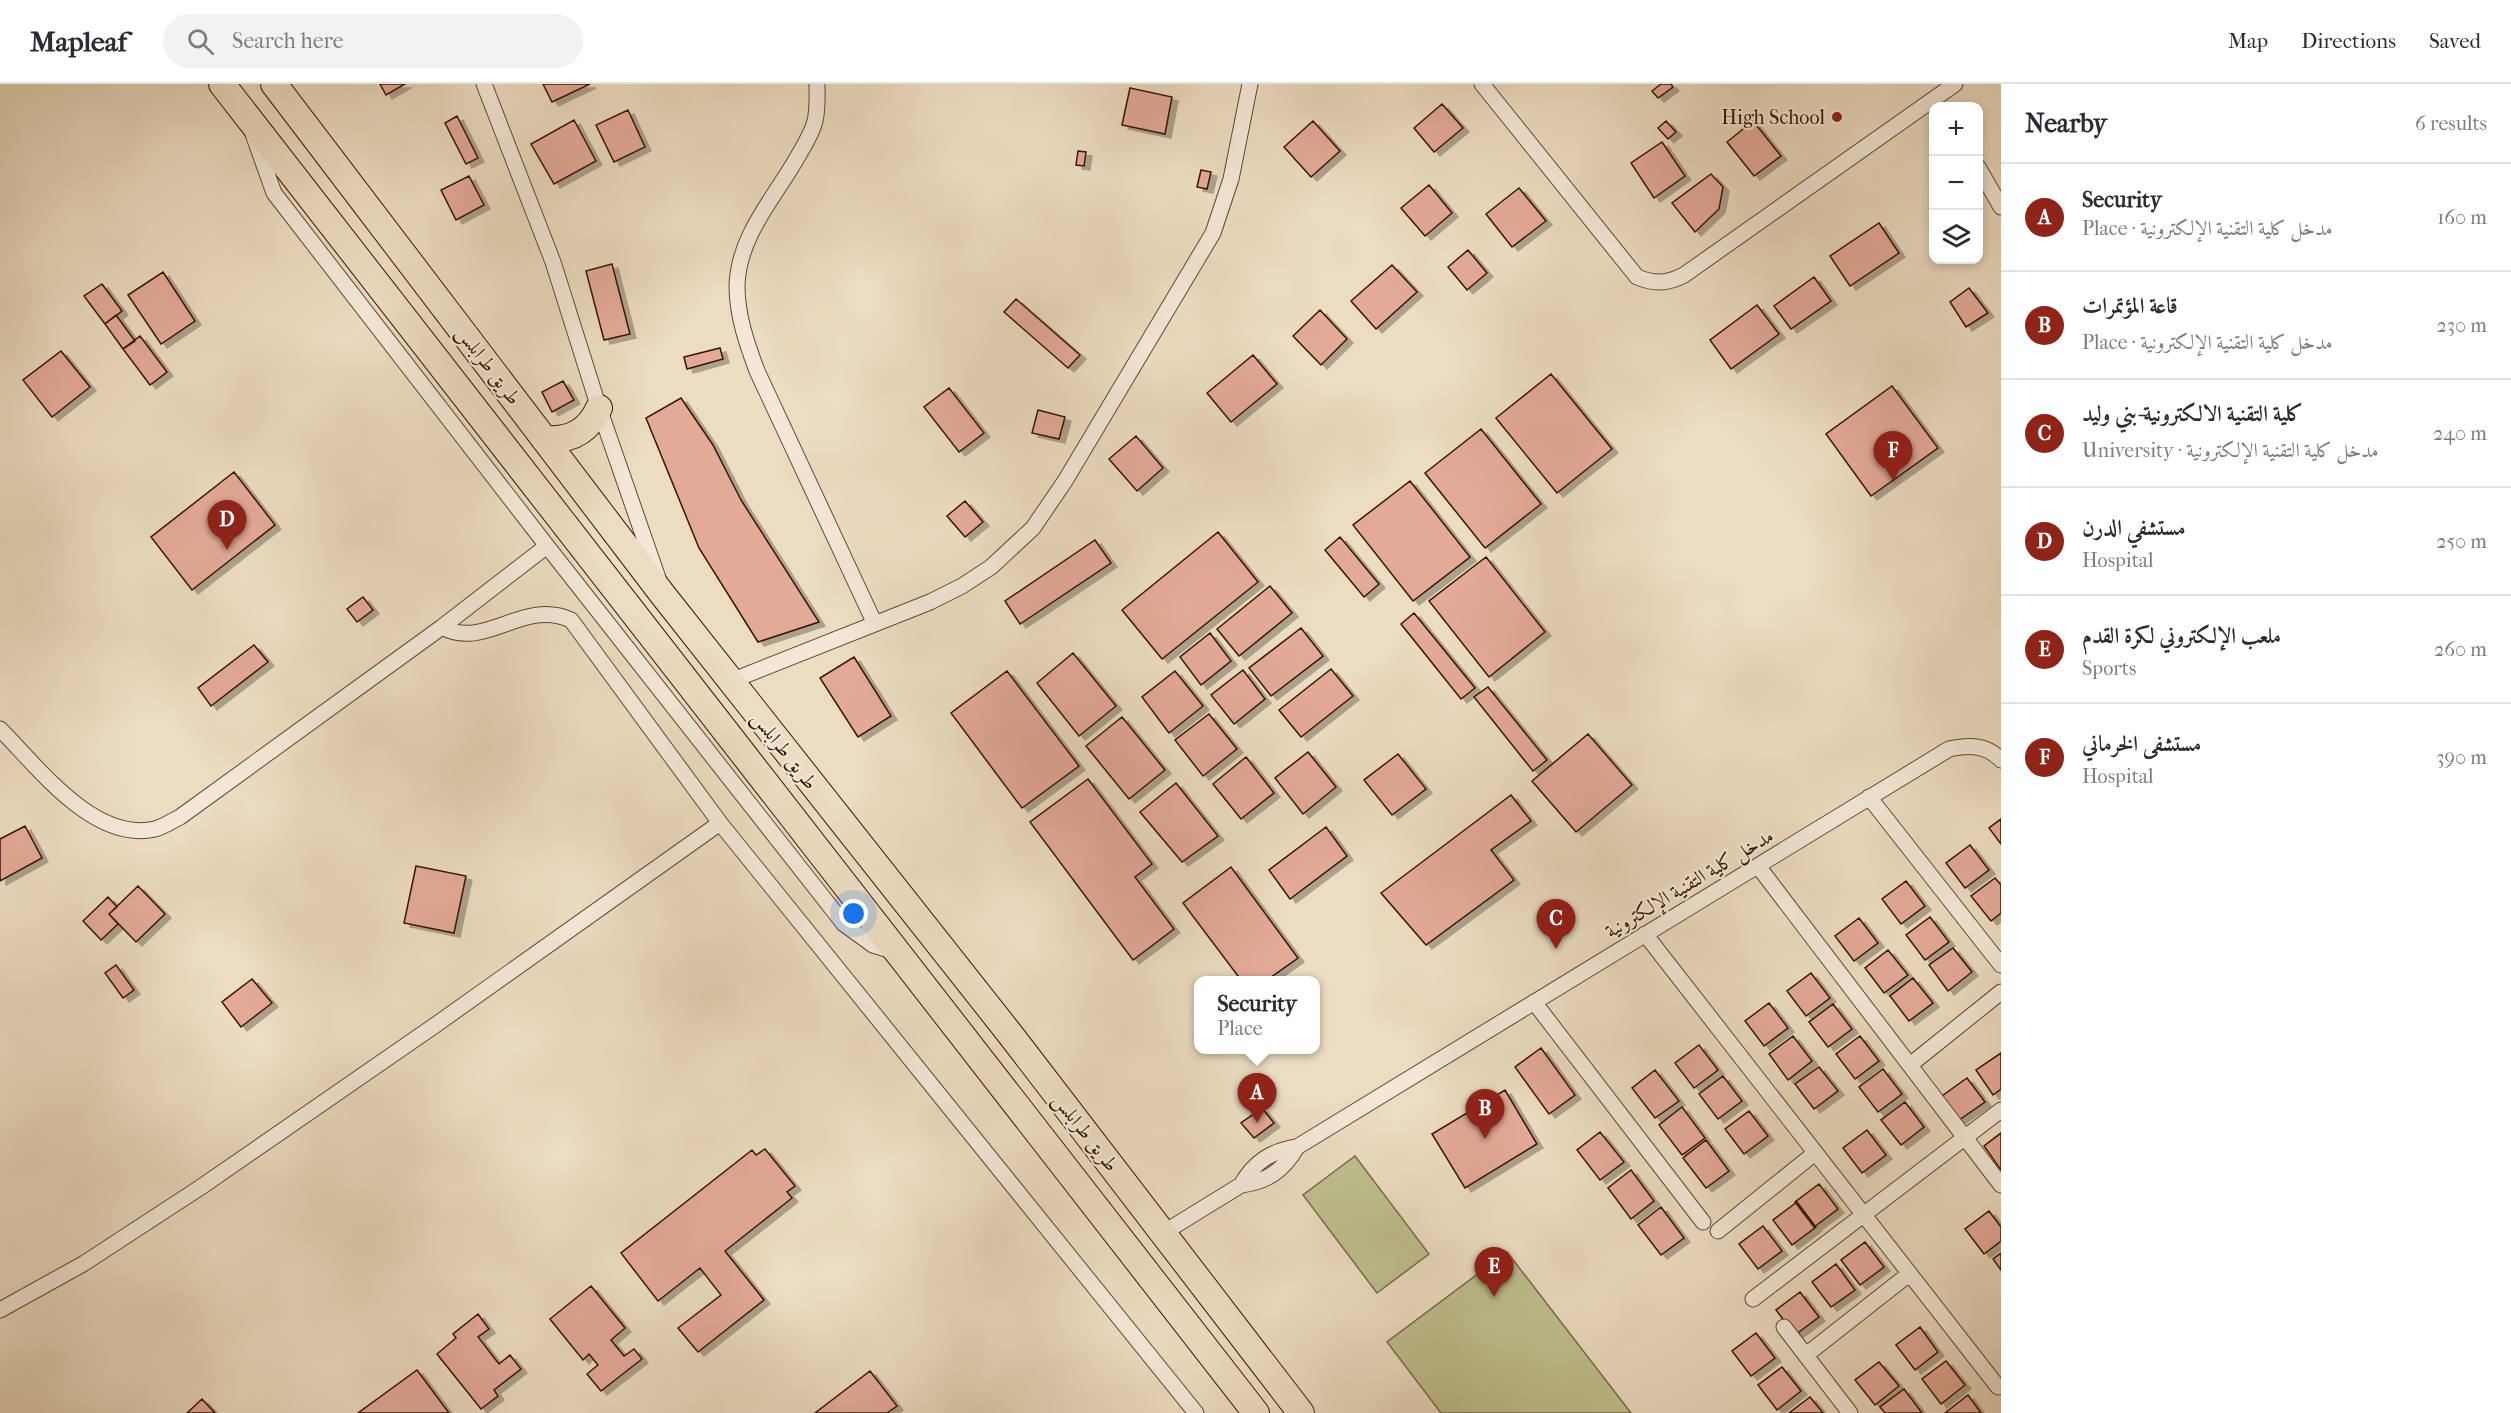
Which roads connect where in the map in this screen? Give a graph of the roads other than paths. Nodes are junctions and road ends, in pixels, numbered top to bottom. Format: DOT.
graph roads {
  1 [pos="222,84"];
  2 [pos="274,84"];
  3 [pos="484,84"];
  4 [pos="817,84"];
  5 [pos="1250,84"];
  6 [pos="1482,84"];
  7 [pos="1954,84"];
  8 [pos="1936,102"];
  9 [pos="1929,108"];
  10 [pos="249,119"];
  11 [pos="1983,176"];
  12 [pos="2001,207"];
  13 [pos="599,408"];
  14 [pos="544,438"];
  15 [pos="547,546"];
  16 [pos="663,595"];
  17 [pos="875,624"];
  18 [pos="442,627"];
  19 [pos="731,681"];
  20 [pos="0,729"];
  21 [pos="2001,760"];
  22 [pos="1869,798"];
  23 [pos="720,823"];
  24 [pos="1758,866"];
  25 [pos="1646,934"];
  26 [pos="898,953"];
  27 [pos="2001,965"];
  28 [pos="2001,992"];
  29 [pos="1534,1002"];
  30 [pos="1910,1065"];
  31 [pos="2001,1110"];
  32 [pos="1965,1138"];
  33 [pos="1815,1153"];
  34 [pos="2001,1185"];
  35 [pos="1863,1215"];
  36 [pos="1703,1222"];
  37 [pos="1718,1231"];
  38 [pos="1163,1233"];
  39 [pos="1910,1274"];
  40 [pos="1753,1299"];
  41 [pos="0,1310"];
  42 [pos="1784,1327"];
  43 [pos="1806,1355"];
  44 [pos="1998,1387"];
  45 [pos="1196,1413"];
  46 [pos="1256,1413"];
  47 [pos="1301,1413"];
  48 [pos="1850,1413"];
  1 -- 10 [label="highway"];
  2 -- 14 [label="highway, طريق طرابلس"];
  3 -- 13 [label="street"];
  4 -- 17 [label="street"];
  5 -- 17 [label="street"];
  6 -- 9 [label="street"];
  7 -- 8 [label="street"];
  10 -- 15 [label="street"];
  10 -- 26 [label="highway"];
  11 -- 12 [label="street"];
  13 -- 14 [label="highway"];
  13 -- 16 [label="street"];
  14 -- 16 [label="highway, طريق طرابلس"];
  15 -- 18 [label="street"];
  15 -- 26 [label="street"];
  16 -- 19 [label="highway, طريق طرابلس"];
  17 -- 19 [label="street"];
  18 -- 20 [label="street"];
  18 -- 23 [label="street"];
  19 -- 38 [label="highway, طريق طرابلس"];
  21 -- 22 [label="street, مدخل كلية التقنية الإلكترونية"];
  22 -- 24 [label="street, مدخل كلية التقنية الإلكترونية"];
  22 -- 27 [label="street"];
  23 -- 41 [label="street"];
  23 -- 45 [label="street"];
  24 -- 25 [label="street, مدخل كلية التقنية الإلكترونية"];
  24 -- 30 [label="street"];
  25 -- 29 [label="street, مدخل كلية التقنية الإلكترونية"];
  25 -- 33 [label="street"];
  26 -- 46 [label="highway"];
  28 -- 30 [label="street"];
  29 -- 36 [label="street"];
  29 -- 38 [label="street, مدخل كلية التقنية الإلكترونية"];
  30 -- 32 [label="street"];
  31 -- 32 [label="street"];
  32 -- 34 [label="street"];
  32 -- 35 [label="street"];
  33 -- 35 [label="street"];
  33 -- 37 [label="street"];
  35 -- 39 [label="street"];
  35 -- 40 [label="street"];
  38 -- 47 [label="highway, طريق طرابلس"];
  39 -- 43 [label="street"];
  39 -- 44 [label="street"];
  42 -- 43 [label="street"];
  43 -- 48 [label="street"];
}
